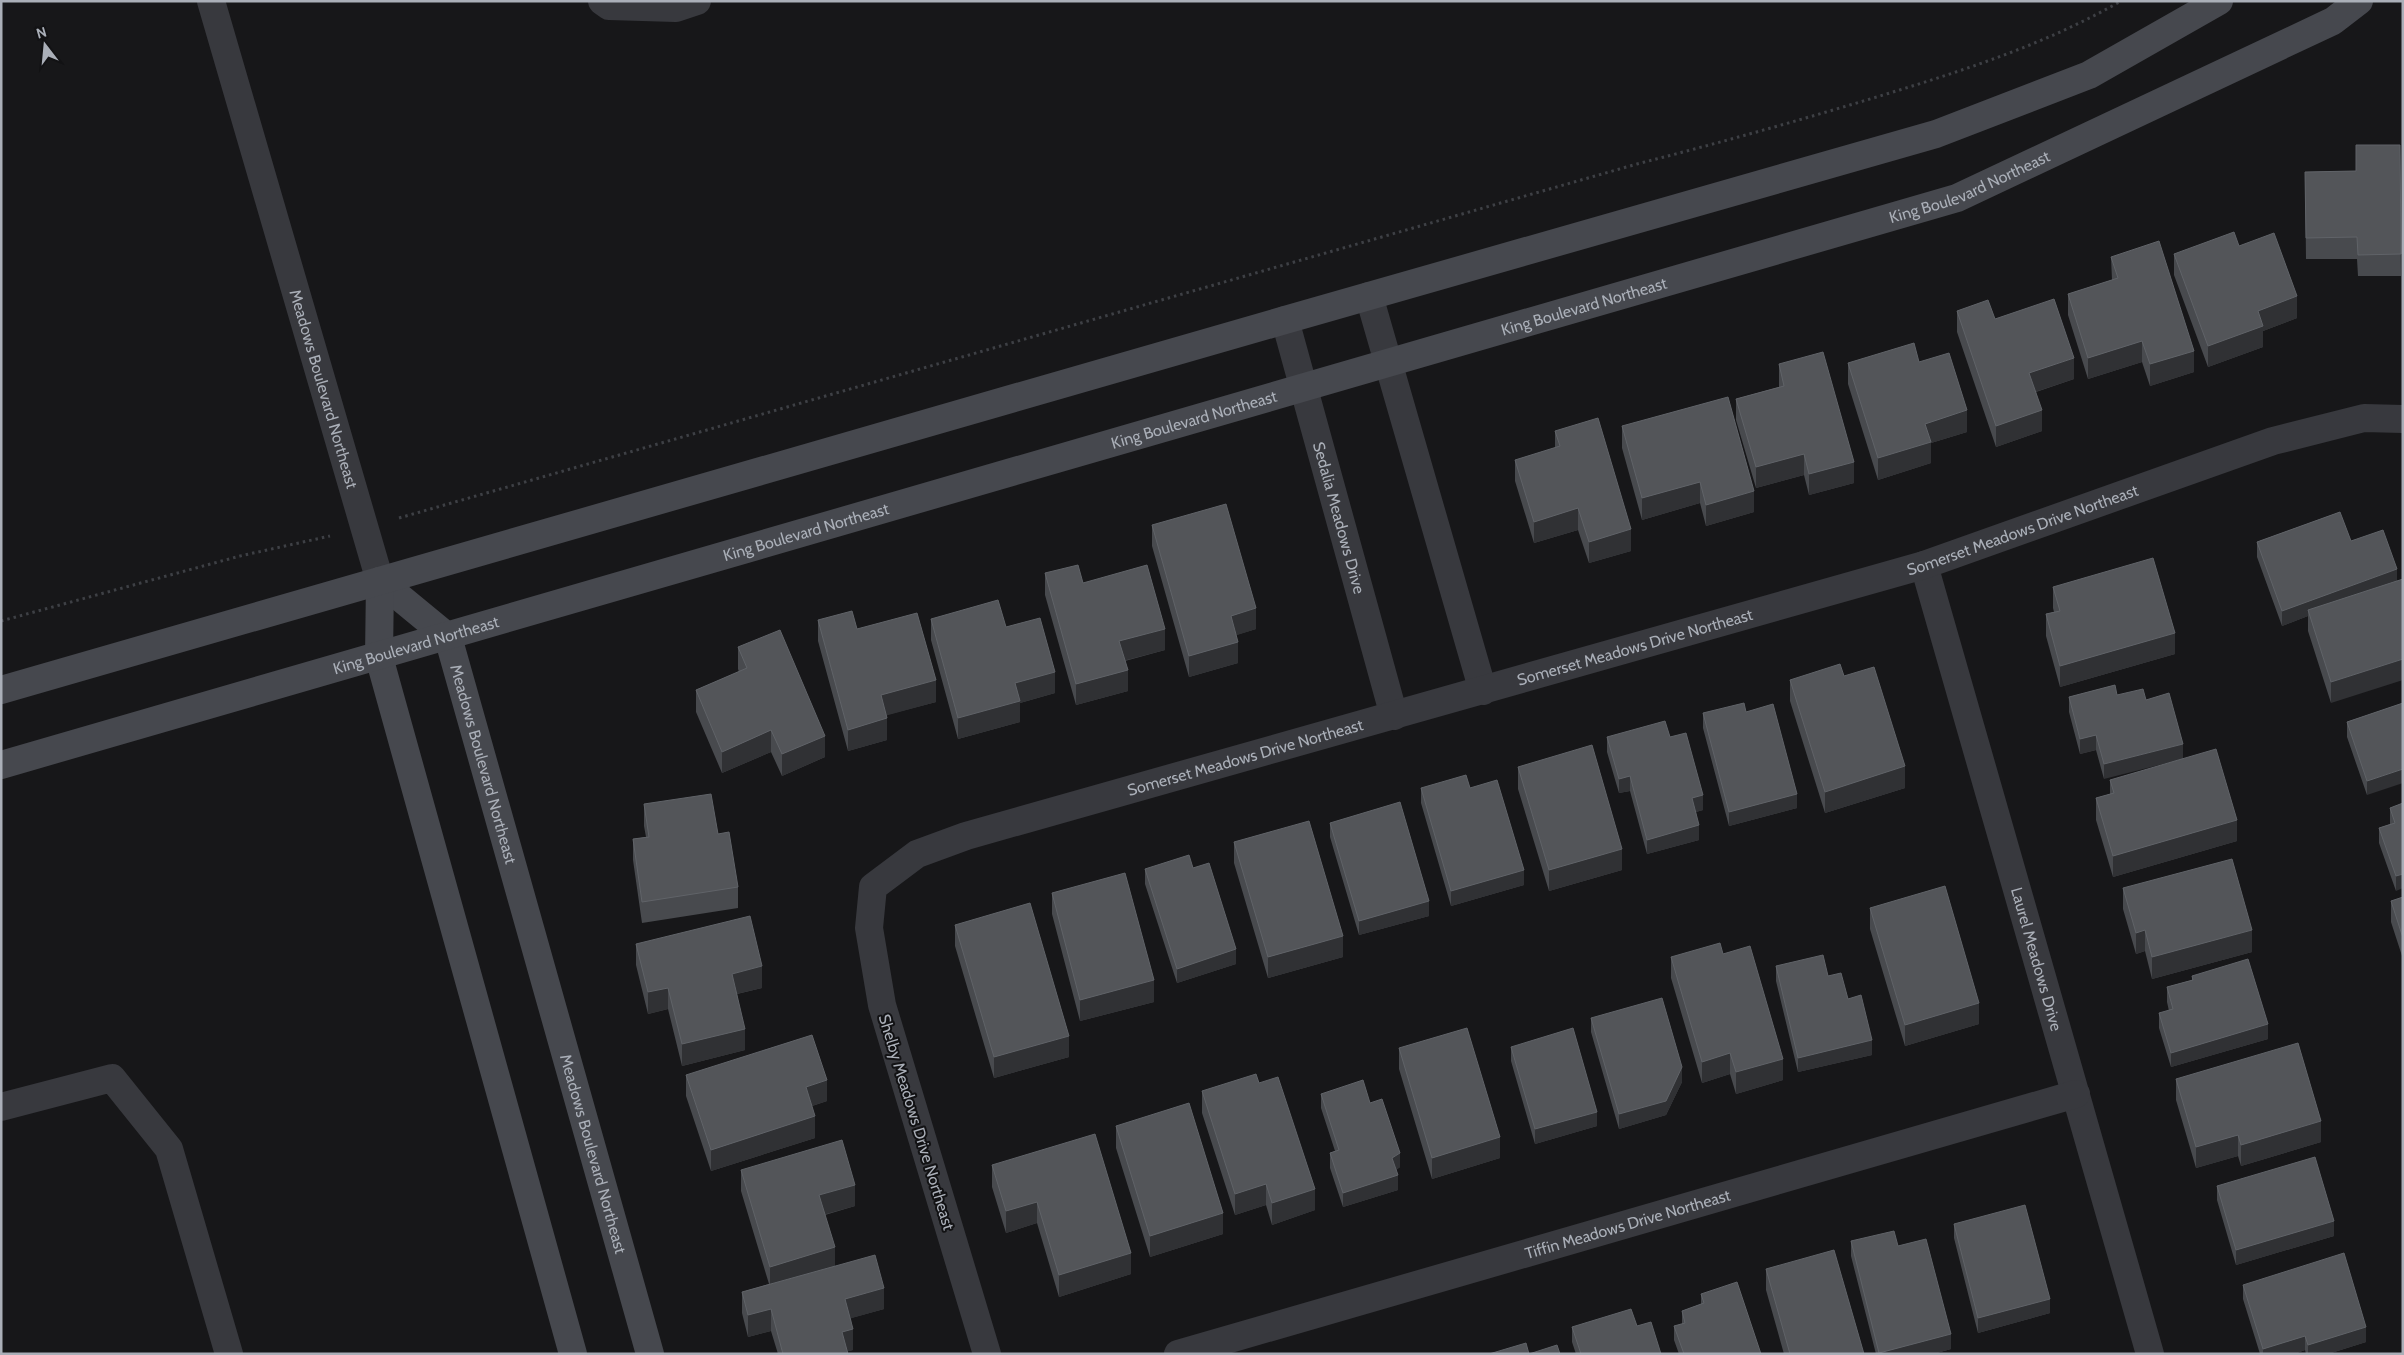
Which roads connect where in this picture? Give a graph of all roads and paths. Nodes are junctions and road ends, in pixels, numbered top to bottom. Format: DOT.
graph roads {
  1 [pos="211,1"];
  2 [pos="602,1"];
  3 [pos="697,1"];
  4 [pos="2121,1"];
  5 [pos="2219,1"];
  6 [pos="2359,1"];
  7 [pos="1369,296"];
  8 [pos="1285,320"];
  9 [pos="1389,362"];
  10 [pos="1303,386"];
  11 [pos="2403,419"];
  12 [pos="364,528"];
  13 [pos="1924,565"];
  14 [pos="380,580"];
  15 [pos="1,621"];
  16 [pos="448,638"];
  17 [pos="379,657"];
  18 [pos="1,690"];
  19 [pos="1483,691"];
  20 [pos="1394,716"];
  21 [pos="1,765"];
  22 [pos="873,887"];
  23 [pos="2076,1094"];
  24 [pos="1,1107"];
  25 [pos="229,1354"];
  26 [pos="572,1354"];
  27 [pos="650,1354"];
  28 [pos="987,1354"];
  29 [pos="1178,1354"];
  30 [pos="2150,1354"];
  1 -- 12 [label="street, Meadows Boulevard Northeast"];
  2 -- 3 [label="street"];
  4 -- 12 [label="path"];
  5 -- 7 [label="street"];
  6 -- 9 [label="street, King Boulevard Northeast"];
  7 -- 8 [label="street"];
  7 -- 9 [label="street"];
  8 -- 10 [label="street, Sedalia Meadows Drive"];
  8 -- 14 [label="street"];
  9 -- 10 [label="street, King Boulevard Northeast"];
  9 -- 19 [label="street"];
  10 -- 16 [label="street, King Boulevard Northeast"];
  10 -- 20 [label="street, Sedalia Meadows Drive"];
  11 -- 13 [label="street, Somerset Meadows Drive Northeast"];
  12 -- 14 [label="street, Meadows Boulevard Northeast"];
  12 -- 15 [label="path"];
  13 -- 19 [label="street, Somerset Meadows Drive Northeast"];
  13 -- 23 [label="street, Laurel Meadows Drive"];
  14 -- 16 [label="street"];
  14 -- 17 [label="street"];
  14 -- 18 [label="street"];
  16 -- 17 [label="street, King Boulevard Northeast"];
  16 -- 27 [label="street, Meadows Boulevard Northeast"];
  17 -- 21 [label="street, King Boulevard Northeast"];
  17 -- 26 [label="street"];
  19 -- 20 [label="street, Somerset Meadows Drive Northeast"];
  20 -- 22 [label="street, Somerset Meadows Drive Northeast"];
  22 -- 28 [label="street, Shelby Meadows Drive Northeast"];
  23 -- 29 [label="street, Tiffin Meadows Drive Northeast"];
  23 -- 30 [label="street, Laurel Meadows Drive"];
  24 -- 25 [label="street"];
}
